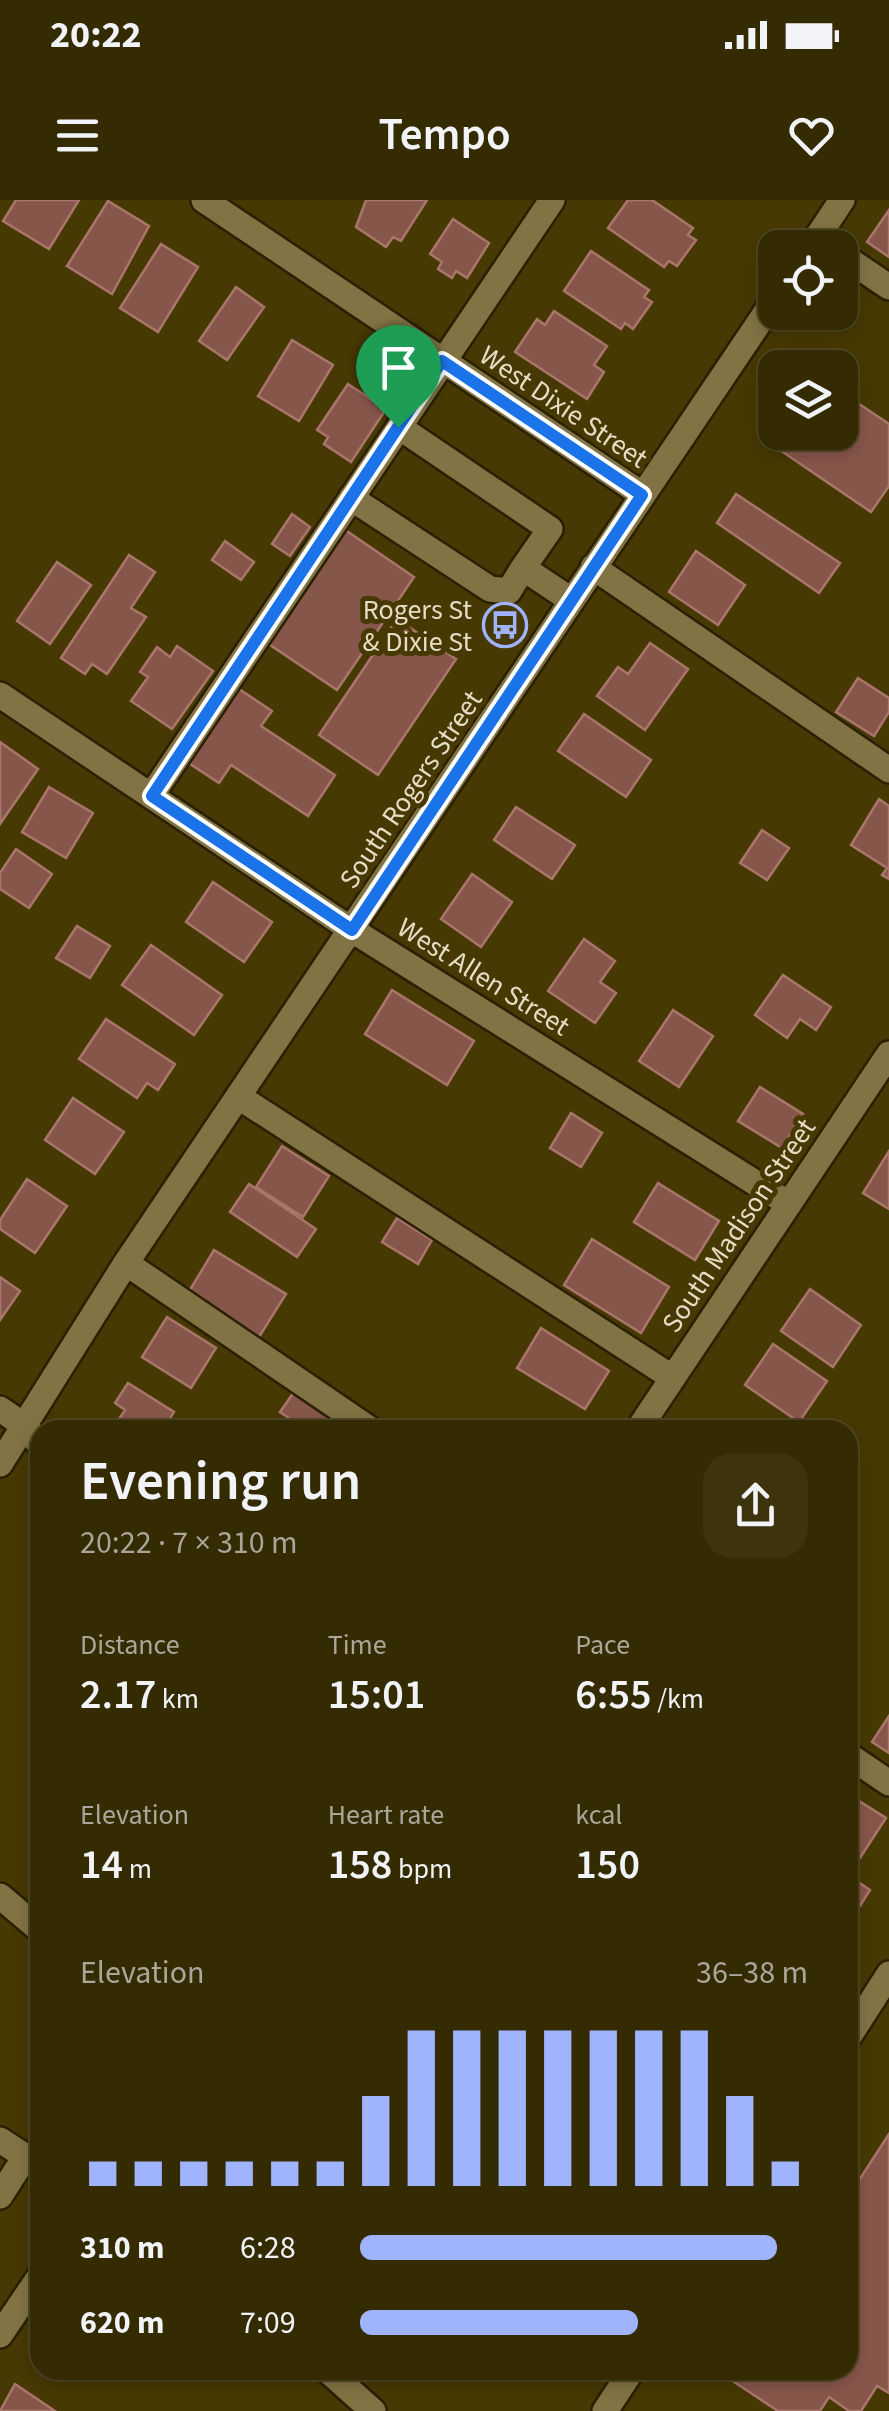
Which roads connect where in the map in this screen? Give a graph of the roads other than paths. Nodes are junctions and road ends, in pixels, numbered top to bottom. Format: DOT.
graph roads {
  1 [pos="204,200"];
  2 [pos="552,200"];
  3 [pos="842,200"];
  4 [pos="826,230"];
  5 [pos="858,266"];
  6 [pos="889,287"];
  7 [pos="758,324"];
  8 [pos="442,361"];
  9 [pos="398,427"];
  10 [pos="642,495"];
  11 [pos="351,498"];
  12 [pos="593,567"];
  13 [pos="524,568"];
  14 [pos="571,600"];
  15 [pos="0,696"];
  16 [pos="889,770"];
  17 [pos="152,796"];
  18 [pos="352,930"];
  19 [pos="889,1054"];
  20 [pos="238,1097"];
  21 [pos="789,1204"];
  22 [pos="126,1263"];
  23 [pos="673,1378"];
  24 [pos="0,1409"];
  25 [pos="40,1420"];
  26 [pos="356,1420"];
  27 [pos="645,1420"];
  28 [pos="30,1433"];
  29 [pos="30,1437"];
  30 [pos="0,1464"];
  31 [pos="858,1762"];
  32 [pos="889,1783"];
  33 [pos="0,1896"];
  34 [pos="30,1922"];
  35 [pos="889,1974"];
  36 [pos="858,2022"];
  37 [pos="0,2140"];
  38 [pos="30,2160"];
  39 [pos="30,2165"];
  40 [pos="0,2196"];
  41 [pos="30,2291"];
  42 [pos="0,2335"];
  43 [pos="339,2380"];
  44 [pos="625,2380"];
  45 [pos="373,2411"];
  46 [pos="605,2411"];
  1 -- 8 [label="street, West Dixie Street"];
  2 -- 8 [label="street"];
  3 -- 4 [label="street"];
  5 -- 6 [label="street"];
  7 -- 10 [label="street, South Rogers Street"];
  8 -- 9 [label="street"];
  8 -- 10 [label="street, West Dixie Street"];
  9 -- 11 [label="street"];
  9 -- 13 [label="street"];
  10 -- 12 [label="street, South Rogers Street"];
  11 -- 13 [label="street"];
  11 -- 17 [label="street"];
  12 -- 14 [label="street, South Rogers Street"];
  12 -- 16 [label="street"];
  13 -- 14 [label="street"];
  14 -- 18 [label="street, South Rogers Street"];
  15 -- 17 [label="street, West Allen Street"];
  17 -- 18 [label="street, West Allen Street"];
  18 -- 20 [label="street, South Rogers Street"];
  18 -- 21 [label="street, West Allen Street"];
  19 -- 21 [label="street, South Madison Street"];
  20 -- 22 [label="street, South Rogers Street"];
  20 -- 23 [label="street"];
  21 -- 23 [label="street, South Madison Street"];
  22 -- 25 [label="street, South Rogers Street"];
  22 -- 26 [label="street"];
  23 -- 27 [label="street, South Madison Street"];
  24 -- 28 [label="street"];
  29 -- 30 [label="street, South Rogers Street"];
  31 -- 32 [label="street"];
  33 -- 34 [label="street"];
  35 -- 36 [label="street"];
  37 -- 38 [label="street"];
  39 -- 40 [label="street"];
  41 -- 42 [label="street"];
  43 -- 45 [label="street"];
  44 -- 46 [label="street"];
}
